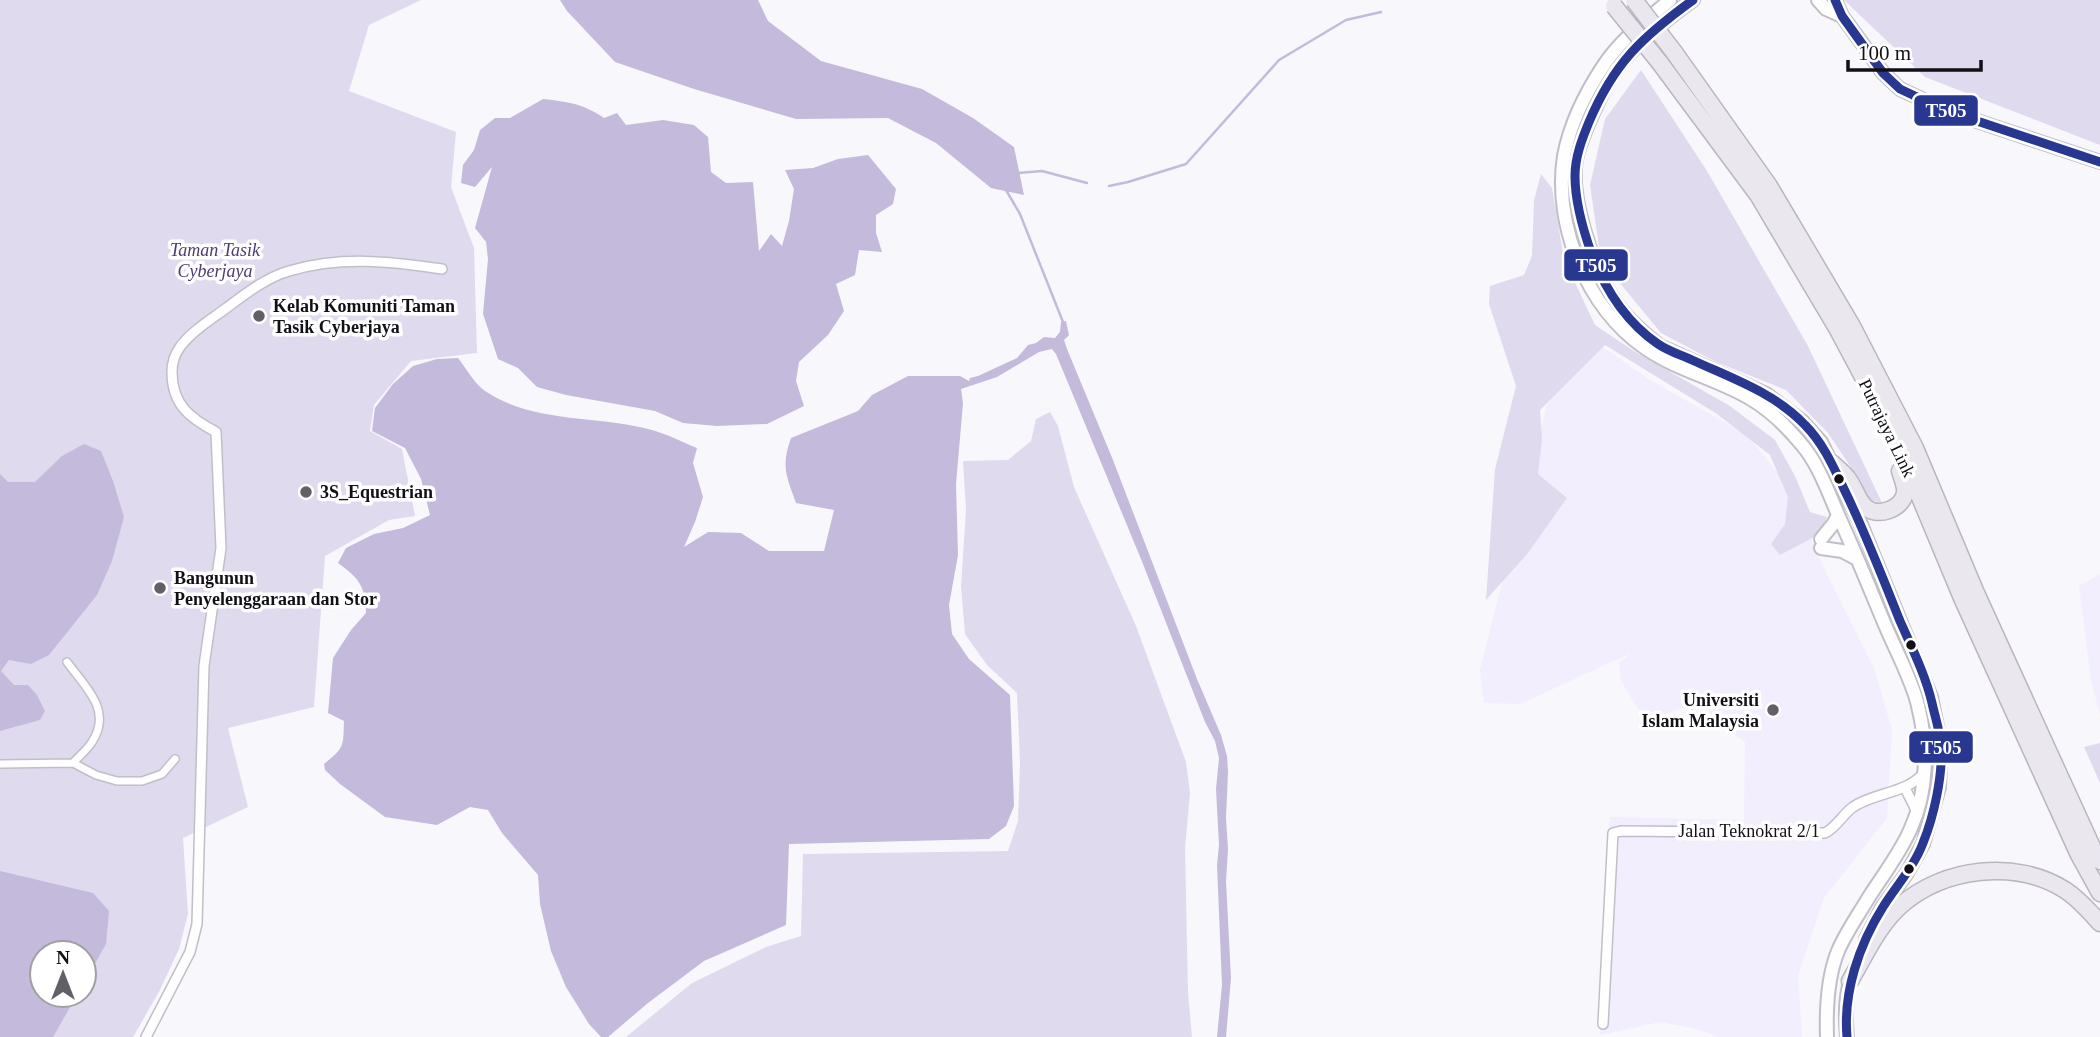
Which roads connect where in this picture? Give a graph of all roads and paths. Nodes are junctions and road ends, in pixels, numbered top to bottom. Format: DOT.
graph roads {
  1 [pos="1634,0"];
  2 [pos="1670,0"];
  3 [pos="1693,0"];
  4 [pos="1818,0"];
  5 [pos="1835,0"];
  6 [pos="1612,3"];
  7 [pos="1842,16"];
  8 [pos="2100,162"];
  9 [pos="442,269"];
  10 [pos="1885,419"];
  11 [pos="1832,464"];
  12 [pos="1838,515"];
  13 [pos="1857,559"];
  14 [pos="67,662"];
  15 [pos="174,759"];
  16 [pos="73,763"];
  17 [pos="0,764"];
  18 [pos="1924,774"];
  19 [pos="1905,788"];
  20 [pos="1917,812"];
  21 [pos="2100,861"];
  22 [pos="2100,893"];
  23 [pos="2100,923"];
  24 [pos="1850,981"];
  25 [pos="1603,1024"];
  26 [pos="146,1037"];
  27 [pos="1827,1037"];
  28 [pos="1847,1037"];
  1 -- 21 [label="highway, Putrajaya Link, bridge"];
  2 -- 12 [label="main road"];
  3 -- 11 [label="main road"];
  4 -- 7 [label="main road"];
  5 -- 7 [label="main road"];
  6 -- 10 [label="highway, Putrajaya Link, bridge"];
  7 -- 8 [label="main road"];
  9 -- 26 [label="street"];
  10 -- 11 [label="highway"];
  10 -- 22 [label="highway, Putrajaya Link"];
  11 -- 24 [label="main road"];
  12 -- 13 [label="main road"];
  12 -- 13 [label="main road"];
  13 -- 18 [label="main road"];
  14 -- 16 [label="street"];
  15 -- 16 [label="street"];
  16 -- 17 [label="street"];
  18 -- 19 [label="street, Jalan Teknokrat 2/1"];
  18 -- 20 [label="main road"];
  19 -- 20 [label="street"];
  19 -- 25 [label="street, Jalan Teknokrat 2/1"];
  20 -- 27 [label="main road"];
  23 -- 24 [label="highway"];
  24 -- 28 [label="main road"];
}
